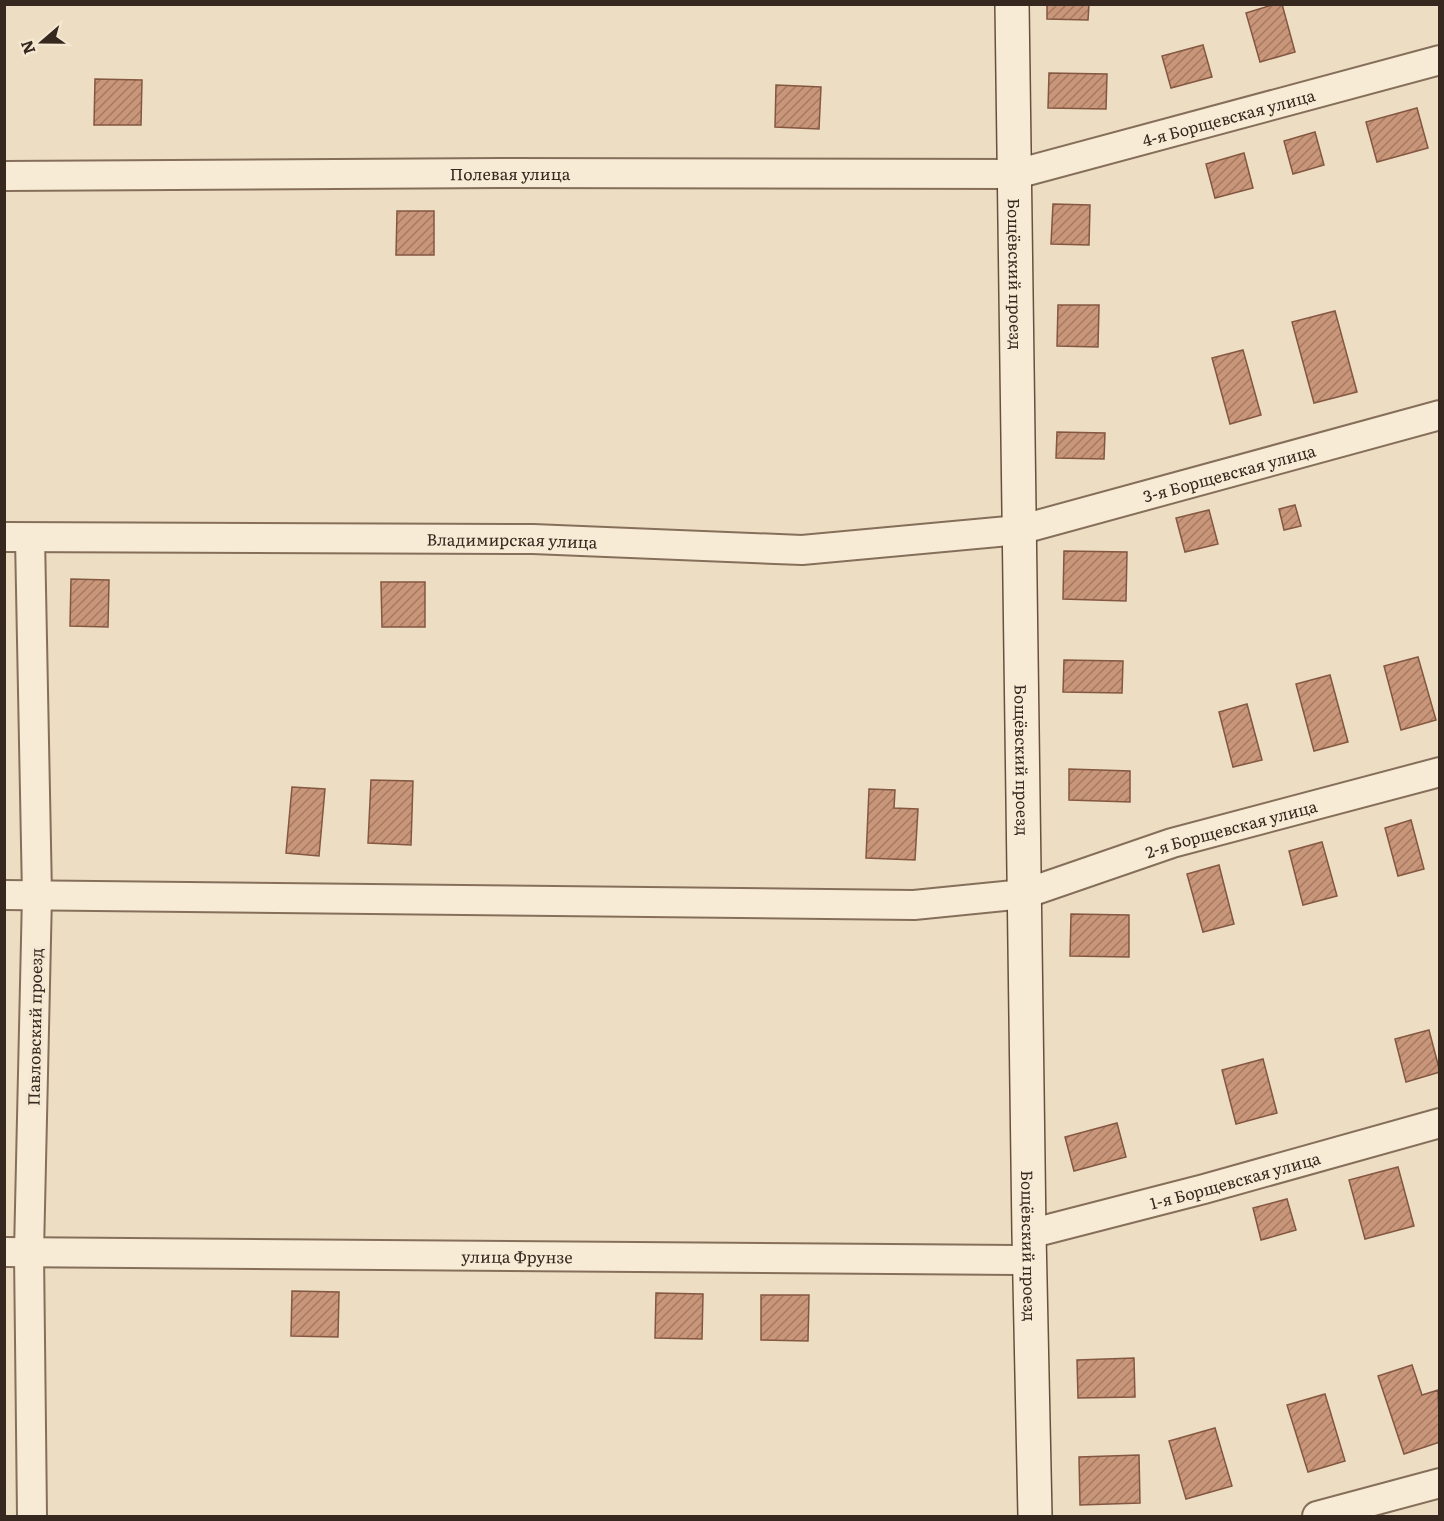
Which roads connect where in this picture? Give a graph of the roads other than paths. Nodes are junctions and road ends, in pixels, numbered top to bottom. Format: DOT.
graph roads {
  1 [pos="1012,4"];
  2 [pos="1440,60"];
  3 [pos="1016,174"];
  4 [pos="4,176"];
  5 [pos="1440,415"];
  6 [pos="1018,530"];
  7 [pos="17,538"];
  8 [pos="1440,772"];
  9 [pos="1024,894"];
  10 [pos="4,895"];
  11 [pos="37,895"];
  12 [pos="1440,1123"];
  13 [pos="1029,1247"];
  14 [pos="17,1252"];
  15 [pos="1440,1483"];
  16 [pos="32,1516"];
  17 [pos="1035,1516"];
  18 [pos="1317,1516"];
  1 -- 3 [label="street, Бощёвский проезд"];
  2 -- 3 [label="street, 4-я Борщевская улица"];
  3 -- 4 [label="street, Полевая улица"];
  3 -- 6 [label="street, Бощёвский проезд"];
  5 -- 6 [label="street, 3-я Борщевская улица"];
  6 -- 7 [label="street, Владимирская улица"];
  6 -- 9 [label="street, Бощёвский проезд"];
  7 -- 11 [label="street, Павловский проезд"];
  8 -- 9 [label="street, 2-я Борщевская улица"];
  9 -- 11 [label="street, 2-я Борщевская улица"];
  9 -- 13 [label="street, Бощёвский проезд"];
  10 -- 11 [label="street, 2-я Борщевская улица"];
  11 -- 14 [label="street, Павловский проезд"];
  12 -- 13 [label="street, 1-я Борщевская улица"];
  13 -- 14 [label="street, улица Фрунзе"];
  13 -- 17 [label="street, Бощёвский проезд"];
  14 -- 16 [label="street, Павловский проезд"];
  15 -- 18 [label="street"];
}
